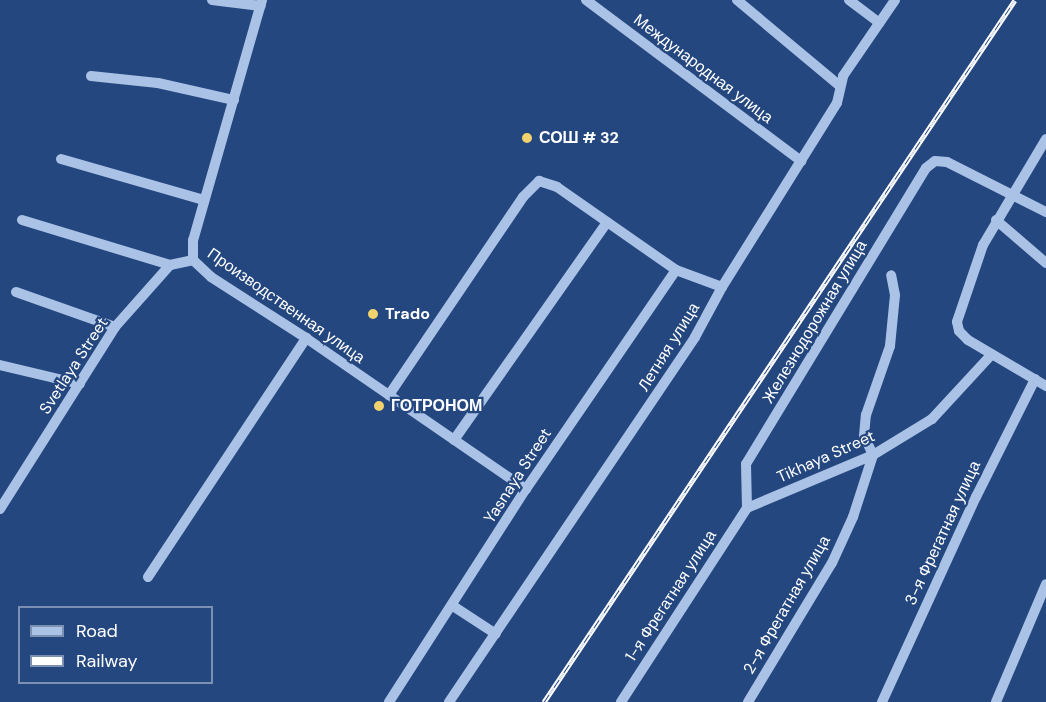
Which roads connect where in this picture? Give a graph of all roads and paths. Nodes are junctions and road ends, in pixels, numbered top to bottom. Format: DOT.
graph roads {
  1 [pos="212,0"];
  2 [pos="586,0"];
  3 [pos="737,0"];
  4 [pos="849,0"];
  5 [pos="895,0"];
  6 [pos="262,3"];
  7 [pos="879,23"];
  8 [pos="91,76"];
  9 [pos="840,86"];
  10 [pos="234,100"];
  11 [pos="1046,139"];
  12 [pos="61,159"];
  13 [pos="801,161"];
  14 [pos="1011,196"];
  15 [pos="204,200"];
  16 [pos="1046,212"];
  17 [pos="22,220"];
  18 [pos="996,220"];
  19 [pos="608,222"];
  20 [pos="193,260"];
  21 [pos="1046,263"];
  22 [pos="171,265"];
  23 [pos="676,270"];
  24 [pos="891,275"];
  25 [pos="722,287"];
  26 [pos="16,292"];
  27 [pos="115,327"];
  28 [pos="306,338"];
  29 [pos="992,354"];
  30 [pos="0,365"];
  31 [pos="1035,378"];
  32 [pos="80,384"];
  33 [pos="1046,386"];
  34 [pos="389,395"];
  35 [pos="454,440"];
  36 [pos="873,455"];
  37 [pos="526,489"];
  38 [pos="747,508"];
  39 [pos="0,509"];
  40 [pos="148,577"];
  41 [pos="1046,584"];
  42 [pos="453,606"];
  43 [pos="496,634"];
  44 [pos="389,702"];
  45 [pos="450,702"];
  46 [pos="621,702"];
  47 [pos="748,702"];
  48 [pos="882,702"];
  49 [pos="996,702"];
  1 -- 6 [label="street"];
  2 -- 13 [label="street, Международная улица"];
  3 -- 9 [label="street"];
  4 -- 7 [label="street"];
  5 -- 7 [label="street, Летняя улица"];
  6 -- 10 [label="street, Производственная улица"];
  7 -- 9 [label="street, Летняя улица"];
  8 -- 10 [label="street"];
  9 -- 13 [label="street, Летняя улица"];
  10 -- 15 [label="street, Производственная улица"];
  11 -- 14 [label="street"];
  12 -- 15 [label="street"];
  13 -- 25 [label="street, Летняя улица"];
  14 -- 16 [label="street"];
  14 -- 18 [label="street"];
  14 -- 38 [label="street, Железнодорожная улица"];
  15 -- 20 [label="street, Производственная улица"];
  17 -- 22 [label="street"];
  18 -- 21 [label="street"];
  18 -- 29 [label="street"];
  19 -- 23 [label="street"];
  19 -- 34 [label="street"];
  19 -- 35 [label="street"];
  20 -- 22 [label="street"];
  20 -- 28 [label="street, Производственная улица"];
  22 -- 27 [label="street, Svetlaya Street"];
  23 -- 25 [label="street"];
  23 -- 37 [label="street, Yasnaya Street"];
  24 -- 36 [label="street"];
  25 -- 43 [label="street, Летняя улица"];
  26 -- 27 [label="street"];
  27 -- 32 [label="street, Svetlaya Street"];
  28 -- 34 [label="street, Производственная улица"];
  28 -- 40 [label="street"];
  29 -- 31 [label="street"];
  29 -- 36 [label="street, Tikhaya Street"];
  30 -- 32 [label="street"];
  31 -- 33 [label="street"];
  31 -- 48 [label="street, 3-я Фрегатная улица"];
  32 -- 39 [label="street, Svetlaya Street"];
  34 -- 35 [label="street, Производственная улица"];
  35 -- 37 [label="street, Производственная улица"];
  36 -- 38 [label="street, Tikhaya Street"];
  36 -- 47 [label="street, 2-я Фрегатная улица"];
  37 -- 42 [label="street, Yasnaya Street"];
  38 -- 46 [label="street, 1-я Фрегатная улица"];
  41 -- 49 [label="street"];
  42 -- 43 [label="street"];
  42 -- 44 [label="street, Yasnaya Street"];
  43 -- 45 [label="street, Летняя улица"];
}
